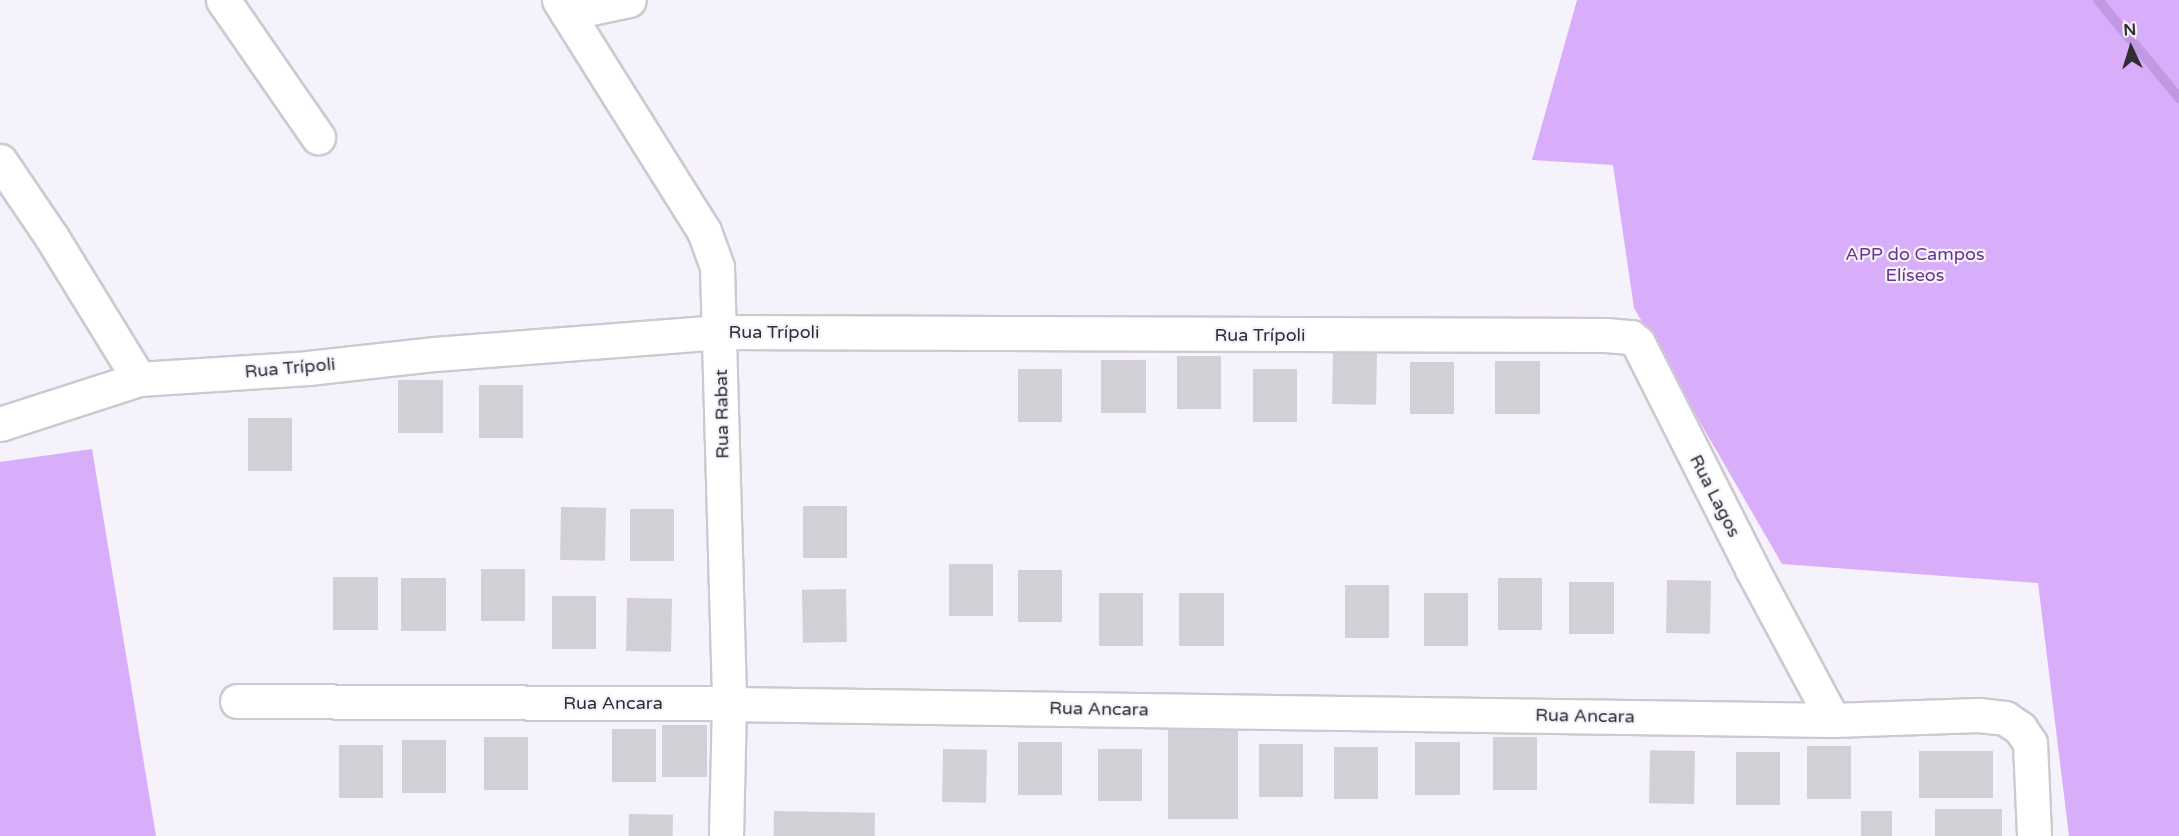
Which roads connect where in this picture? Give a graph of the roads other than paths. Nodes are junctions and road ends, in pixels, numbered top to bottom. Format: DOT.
graph roads {
  1 [pos="224,0"];
  2 [pos="629,0"];
  3 [pos="563,7"];
  4 [pos="318,136"];
  5 [pos="0,161"];
  6 [pos="720,332"];
  7 [pos="1558,336"];
  8 [pos="139,379"];
  9 [pos="0,424"];
  10 [pos="237,700"];
  11 [pos="729,704"];
  12 [pos="1833,720"];
  13 [pos="726,836"];
  14 [pos="2034,836"];
  1 -- 4 [label="street"];
  2 -- 3 [label="street"];
  3 -- 6 [label="street, Rua Rabat"];
  5 -- 8 [label="street"];
  6 -- 7 [label="street, Rua Trípoli"];
  6 -- 8 [label="street, Rua Trípoli"];
  6 -- 11 [label="street, Rua Rabat"];
  7 -- 12 [label="street, Rua Lagos"];
  8 -- 9 [label="street, Rua Trípoli"];
  10 -- 11 [label="street, Rua Ancara"];
  11 -- 12 [label="street, Rua Ancara"];
  11 -- 13 [label="street, Rua Rabat"];
  12 -- 14 [label="street, Rua Ancara"];
}
